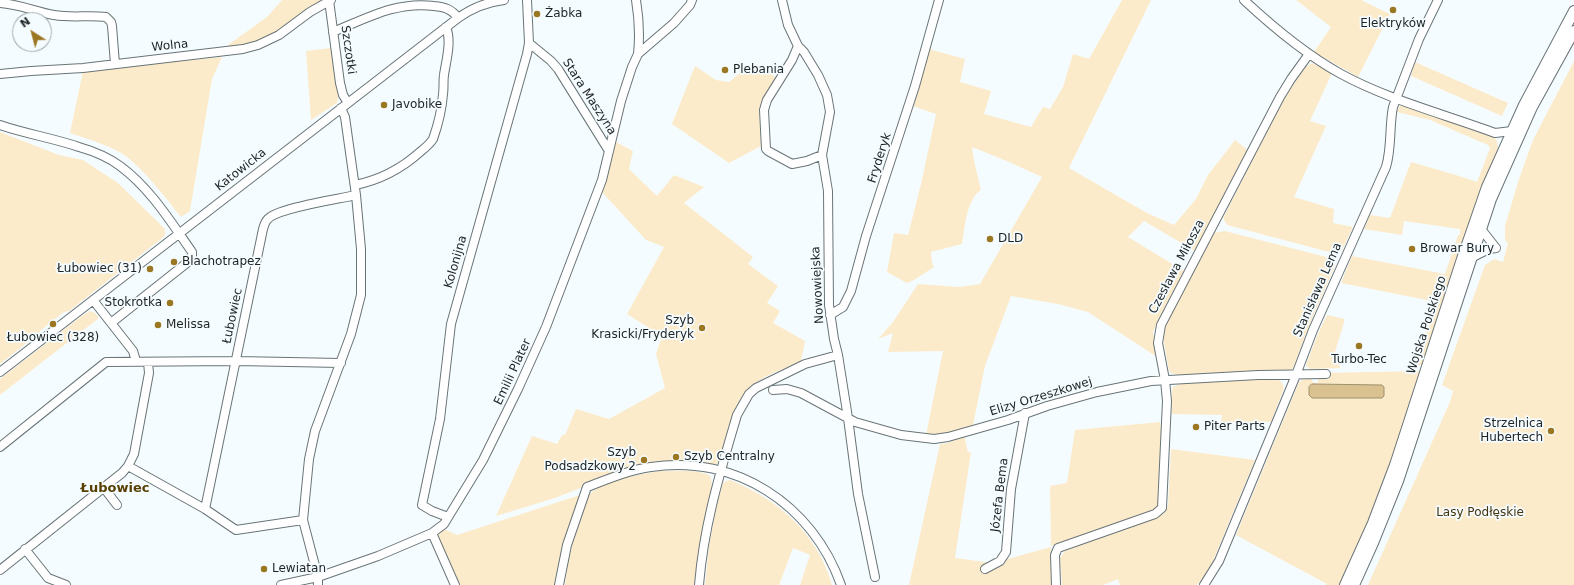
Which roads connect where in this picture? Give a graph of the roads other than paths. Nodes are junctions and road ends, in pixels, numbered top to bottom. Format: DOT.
graph roads {
  1 [pos="330,0"];
  2 [pos="504,0"];
  3 [pos="528,0"];
  4 [pos="636,0"];
  5 [pos="692,0"];
  6 [pos="782,0"];
  7 [pos="939,0"];
  8 [pos="1438,0"];
  9 [pos="1249,2"];
  10 [pos="0,4"];
  11 [pos="1574,11"];
  12 [pos="458,18"];
  13 [pos="446,27"];
  14 [pos="1574,31"];
  15 [pos="333,32"];
  16 [pos="529,43"];
  17 [pos="798,46"];
  18 [pos="638,54"];
  19 [pos="1309,54"];
  20 [pos="115,64"];
  21 [pos="0,74"];
  22 [pos="1396,98"];
  23 [pos="348,103"];
  24 [pos="341,108"];
  25 [pos="0,125"];
  26 [pos="1512,131"];
  27 [pos="1495,133"];
  28 [pos="1505,146"];
  29 [pos="609,151"];
  30 [pos="822,155"];
  31 [pos="355,185"];
  32 [pos="356,195"];
  33 [pos="1481,229"];
  34 [pos="179,234"];
  35 [pos="1471,258"];
  36 [pos="93,300"];
  37 [pos="830,315"];
  38 [pos="111,323"];
  39 [pos="838,355"];
  40 [pos="136,361"];
  41 [pos="237,361"];
  42 [pos="148,362"];
  43 [pos="341,363"];
  44 [pos="0,372"];
  45 [pos="1326,374"];
  46 [pos="1296,375"];
  47 [pos="1166,380"];
  48 [pos="773,390"];
  49 [pos="1025,413"];
  50 [pos="848,418"];
  51 [pos="0,447"];
  52 [pos="128,466"];
  53 [pos="720,471"];
  54 [pos="104,488"];
  55 [pos="117,505"];
  56 [pos="205,509"];
  57 [pos="448,517"];
  58 [pos="302,520"];
  59 [pos="432,533"];
  60 [pos="25,549"];
  61 [pos="985,569"];
  62 [pos="0,570"];
  63 [pos="875,577"];
  64 [pos="318,581"];
  65 [pos="55,584"];
  66 [pos="66,585"];
  67 [pos="281,585"];
  68 [pos="455,585"];
  69 [pos="559,585"];
  70 [pos="699,585"];
  71 [pos="841,585"];
  72 [pos="1056,585"];
  73 [pos="1204,585"];
  74 [pos="1345,585"];
  75 [pos="1354,585"];
  1 -- 15 [label="street, Szczotki"];
  1 -- 20 [label="street, Wolna"];
  2 -- 12 [label="street, Katowicka"];
  3 -- 16 [label="street, Kolonijna"];
  4 -- 18 [label="street, Emilii Plater"];
  5 -- 18 [label="street, Emilii Plater"];
  6 -- 17 [label="street, Nowowiejska"];
  7 -- 37 [label="street, Fryderyk"];
  8 -- 22 [label="street, Stanisława Lema"];
  9 -- 19 [label="street"];
  10 -- 20 [label="street"];
  11 -- 26 [label="main road, Wojska Polskiego"];
  12 -- 13 [label="street, Katowicka"];
  12 -- 15 [label="street"];
  13 -- 23 [label="street, Katowicka"];
  13 -- 31 [label="street"];
  14 -- 33 [label="main road, Wojska Polskiego"];
  15 -- 23 [label="street, Szczotki"];
  16 -- 29 [label="street, Stara Maszyna"];
  16 -- 57 [label="street, Kolonijna"];
  17 -- 30 [label="street, Nowowiejska"];
  17 -- 30 [label="street"];
  18 -- 29 [label="street, Emilii Plater"];
  19 -- 22 [label="street"];
  19 -- 47 [label="street, Czesława Miłosza"];
  20 -- 21 [label="street, Wolna"];
  22 -- 27 [label="street"];
  22 -- 46 [label="street, Stanisława Lema"];
  23 -- 24 [label="street, Katowicka"];
  24 -- 31 [label="street"];
  24 -- 34 [label="street, Katowicka"];
  25 -- 34 [label="street"];
  26 -- 27 [label="street"];
  26 -- 28 [label="main road, Wojska Polskiego"];
  27 -- 28 [label="street"];
  28 -- 74 [label="main road, Wojska Polskiego"];
  29 -- 57 [label="street, Emilii Plater"];
  30 -- 37 [label="street, Nowowiejska"];
  31 -- 32 [label="street"];
  32 -- 41 [label="street, Łubowiec"];
  32 -- 43 [label="street"];
  33 -- 35 [label="main road, Wojska Polskiego"];
  33 -- 35 [label="street"];
  34 -- 36 [label="street, Katowicka"];
  34 -- 38 [label="street"];
  35 -- 75 [label="main road, Wojska Polskiego"];
  36 -- 38 [label="street"];
  36 -- 44 [label="street, Katowicka"];
  37 -- 39 [label="street, Nowowiejska"];
  38 -- 40 [label="street"];
  39 -- 50 [label="street, Nowowiejska"];
  39 -- 53 [label="street"];
  40 -- 42 [label="street"];
  40 -- 51 [label="street"];
  41 -- 42 [label="street"];
  41 -- 43 [label="street"];
  41 -- 56 [label="street, Łubowiec"];
  42 -- 52 [label="street"];
  43 -- 58 [label="street"];
  45 -- 46 [label="street, Elizy Orzeszkowej"];
  46 -- 47 [label="street, Elizy Orzeszkowej"];
  46 -- 73 [label="street, Stanisława Lema"];
  47 -- 49 [label="street, Elizy Orzeszkowej"];
  47 -- 72 [label="street, Czesława Miłosza"];
  48 -- 50 [label="street, Elizy Orzeszkowej"];
  49 -- 50 [label="street, Elizy Orzeszkowej"];
  49 -- 61 [label="street, Józefa Bema"];
  50 -- 63 [label="street, Nowowiejska"];
  52 -- 54 [label="street"];
  52 -- 56 [label="street"];
  53 -- 69 [label="street"];
  53 -- 70 [label="street"];
  53 -- 71 [label="street"];
  54 -- 55 [label="street"];
  54 -- 60 [label="street"];
  56 -- 58 [label="street"];
  57 -- 59 [label="street, Emilii Plater"];
  58 -- 64 [label="street"];
  59 -- 64 [label="street, Emilii Plater"];
  59 -- 68 [label="street"];
  60 -- 62 [label="street"];
  60 -- 65 [label="street"];
  64 -- 67 [label="street, Emilii Plater"];
  65 -- 66 [label="street"];
}
